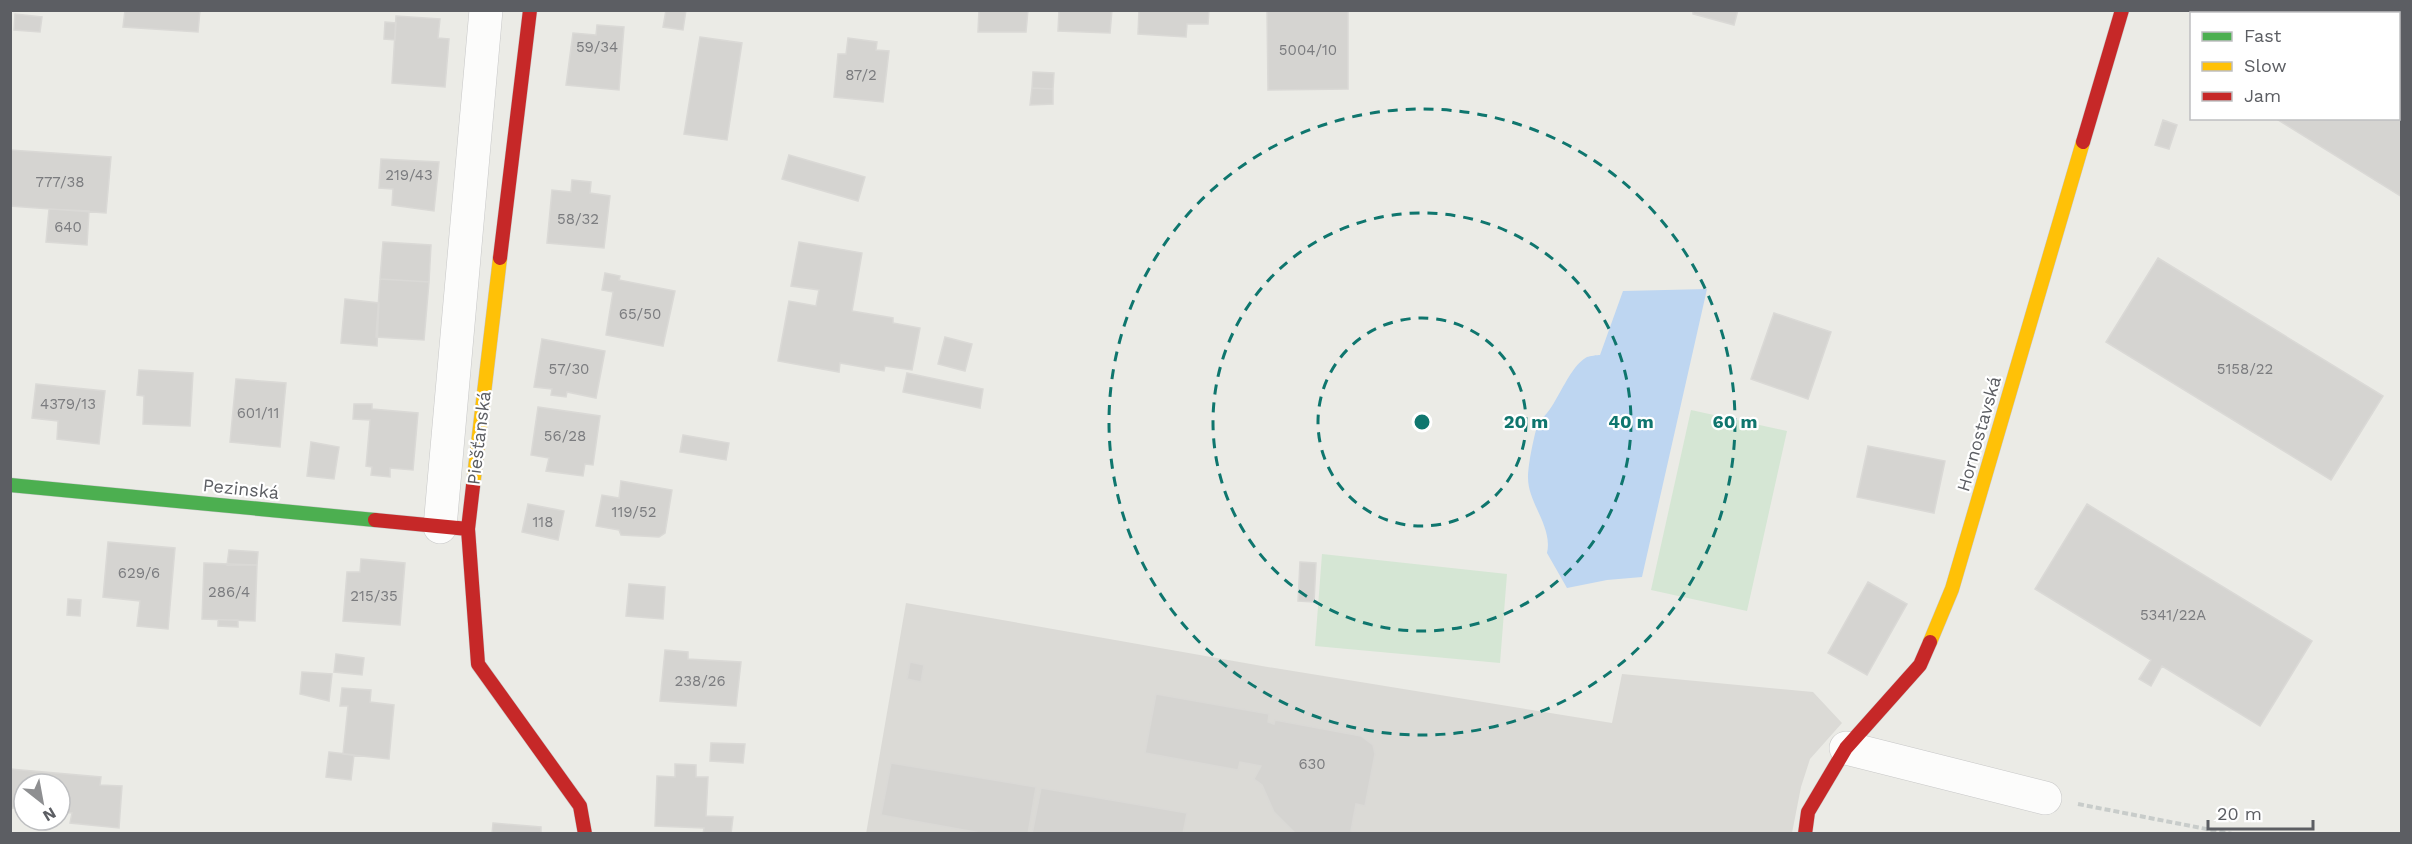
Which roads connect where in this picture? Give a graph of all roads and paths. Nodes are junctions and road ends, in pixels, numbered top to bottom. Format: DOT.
graph roads {
  1 [pos="486,10"];
  2 [pos="530,10"];
  3 [pos="2122,10"];
  4 [pos="10,484"];
  5 [pos="454,528"];
  6 [pos="1846,748"];
  7 [pos="2045,798"];
  8 [pos="585,834"];
  9 [pos="1804,834"];
  10 [pos="2232,834"];
  1 -- 5 [label="street, Piešťanská"];
  2 -- 5 [label="street, Piešťanská"];
  3 -- 6 [label="street, Hornostavská"];
  4 -- 5 [label="street, Pezinská"];
  5 -- 8 [label="street, Piešťanská"];
  6 -- 7 [label="street"];
  6 -- 9 [label="street, Hornostavská"];
  7 -- 10 [label="path"];
}
